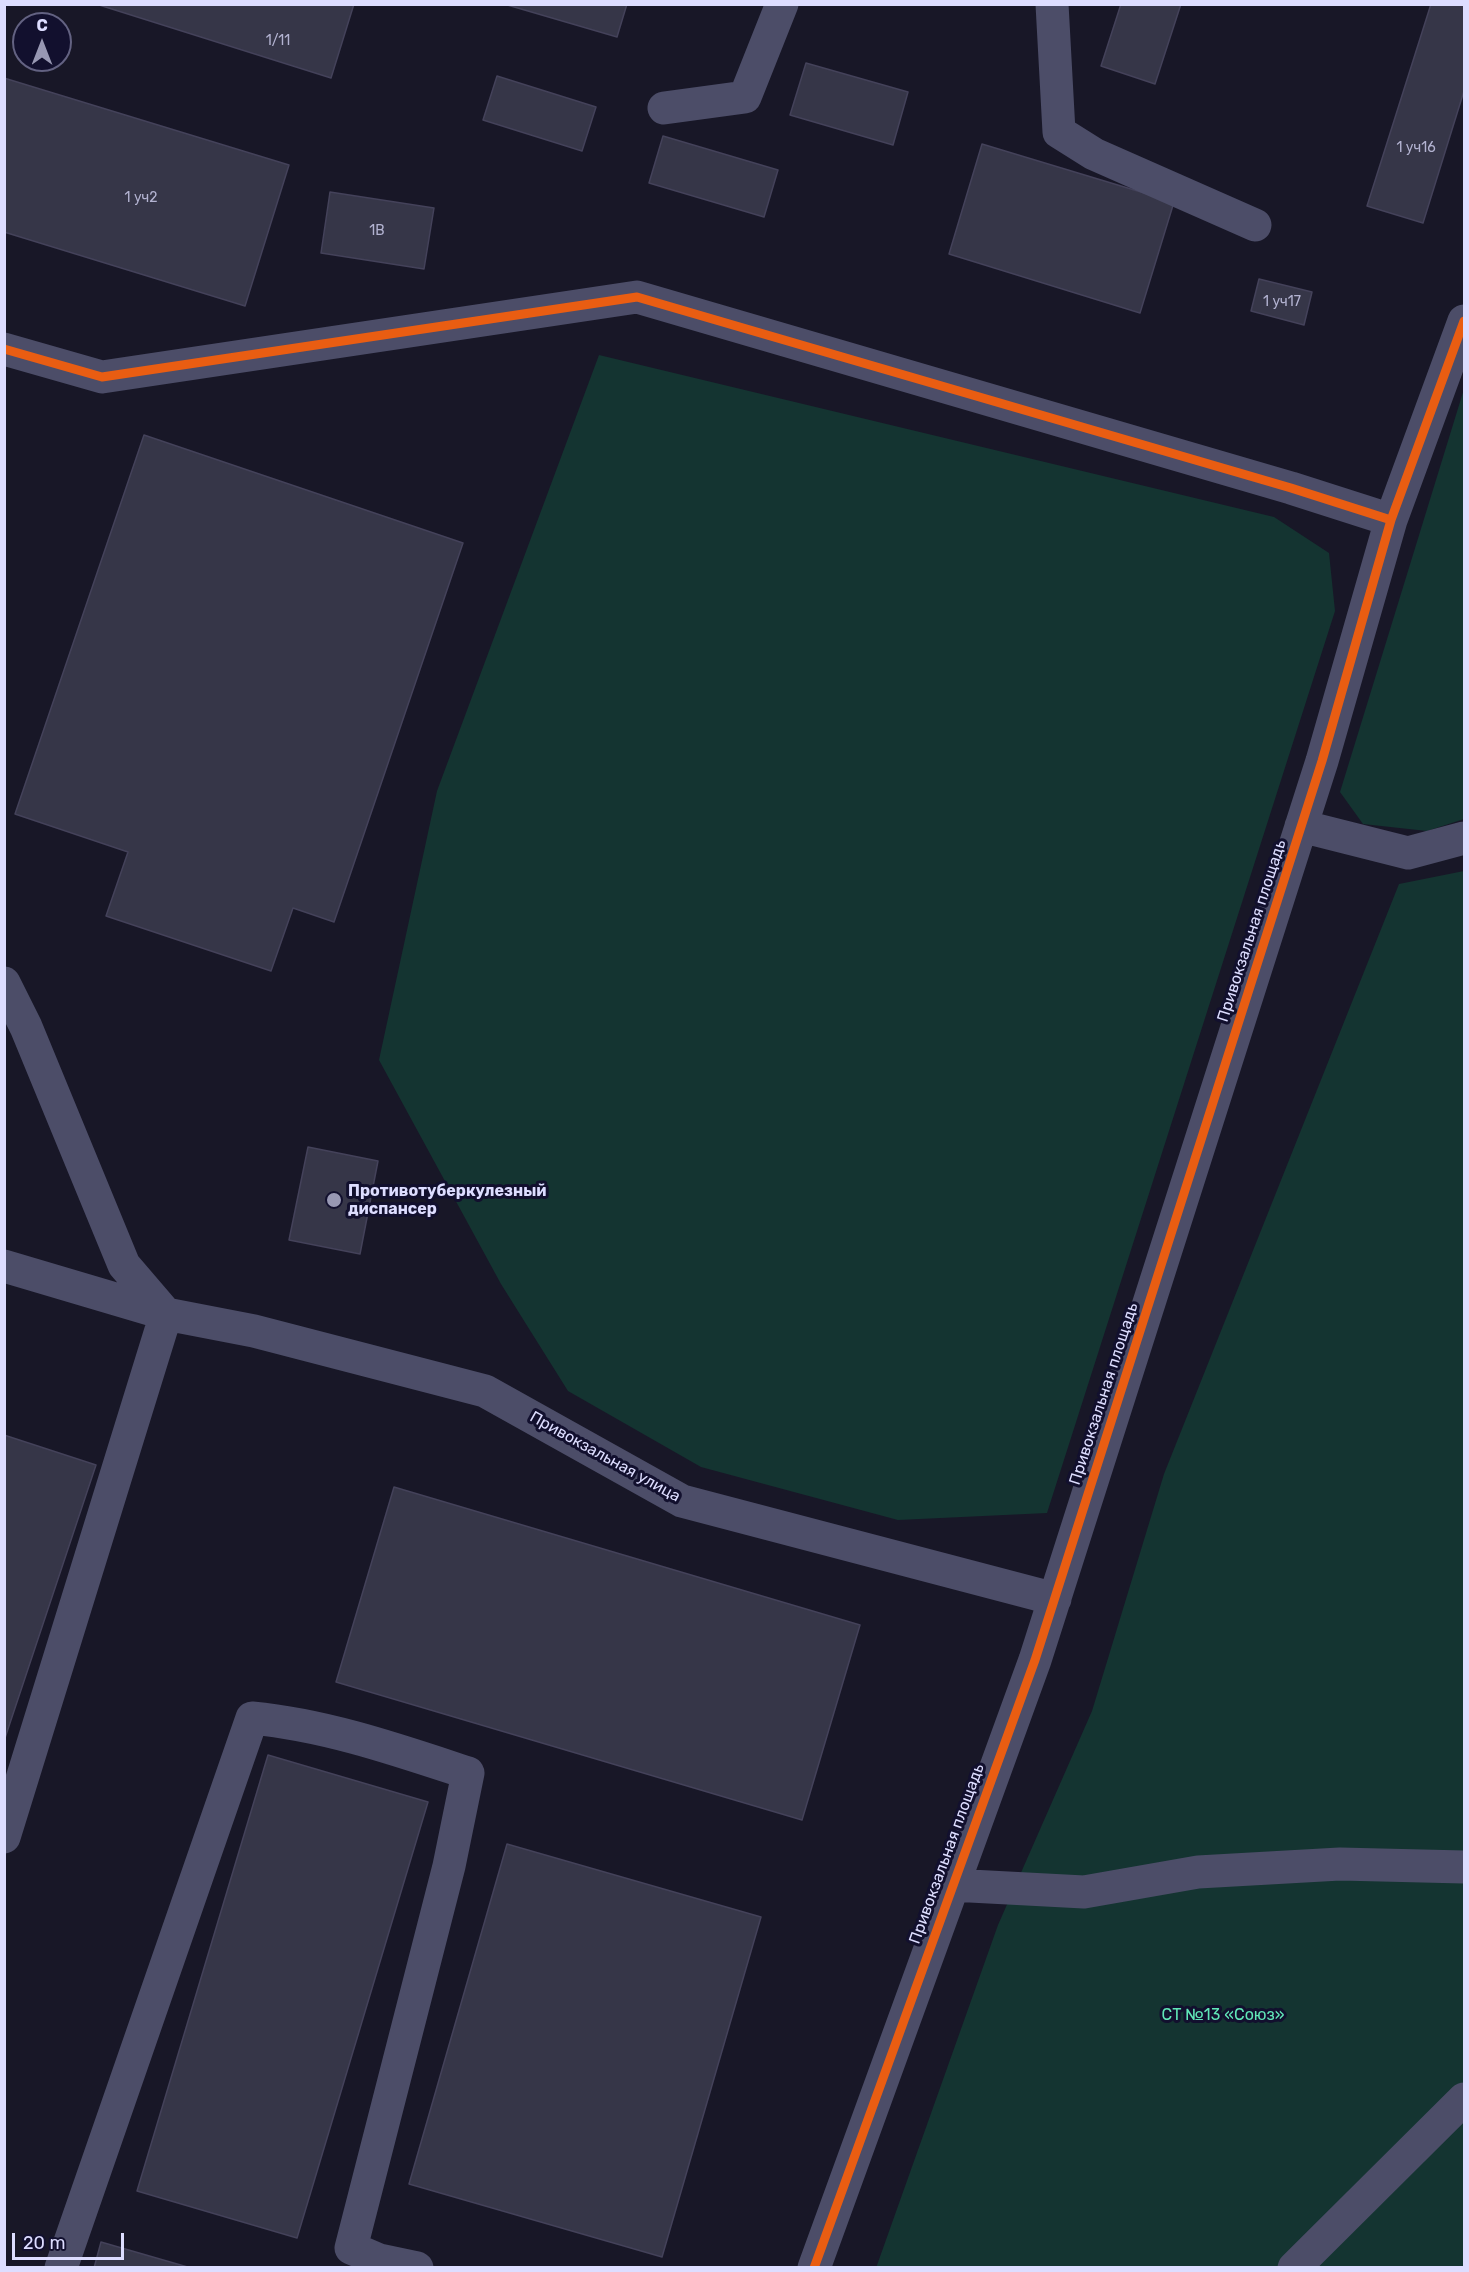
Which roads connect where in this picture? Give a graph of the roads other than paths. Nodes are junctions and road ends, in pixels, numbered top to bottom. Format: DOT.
graph roads {
  1 [pos="782,4"];
  2 [pos="1052,4"];
  3 [pos="664,108"];
  4 [pos="1255,225"];
  5 [pos="1464,321"];
  6 [pos="4,349"];
  7 [pos="1391,520"];
  8 [pos="1301,826"];
  9 [pos="1464,838"];
  10 [pos="4,983"];
  11 [pos="4,1266"];
  12 [pos="179,1318"];
  13 [pos="1055,1599"];
  14 [pos="4,1837"];
  15 [pos="1464,1867"];
  16 [pos="951,1885"];
  17 [pos="1464,2099"];
  18 [pos="61,2268"];
  19 [pos="417,2268"];
  20 [pos="814,2268"];
  21 [pos="1294,2268"];
  1 -- 3 [label="street"];
  2 -- 4 [label="street"];
  5 -- 7 [label="street, Привокзальная площадь"];
  6 -- 7 [label="street"];
  7 -- 8 [label="street, Привокзальная площадь"];
  8 -- 9 [label="street"];
  8 -- 13 [label="street, Привокзальная площадь"];
  10 -- 12 [label="street"];
  11 -- 12 [label="street, Привокзальная улица"];
  12 -- 13 [label="street, Привокзальная улица"];
  12 -- 14 [label="street"];
  13 -- 16 [label="street, Привокзальная площадь"];
  15 -- 16 [label="street"];
  16 -- 20 [label="street, Привокзальная площадь"];
  17 -- 21 [label="street"];
  18 -- 19 [label="street"];
}
